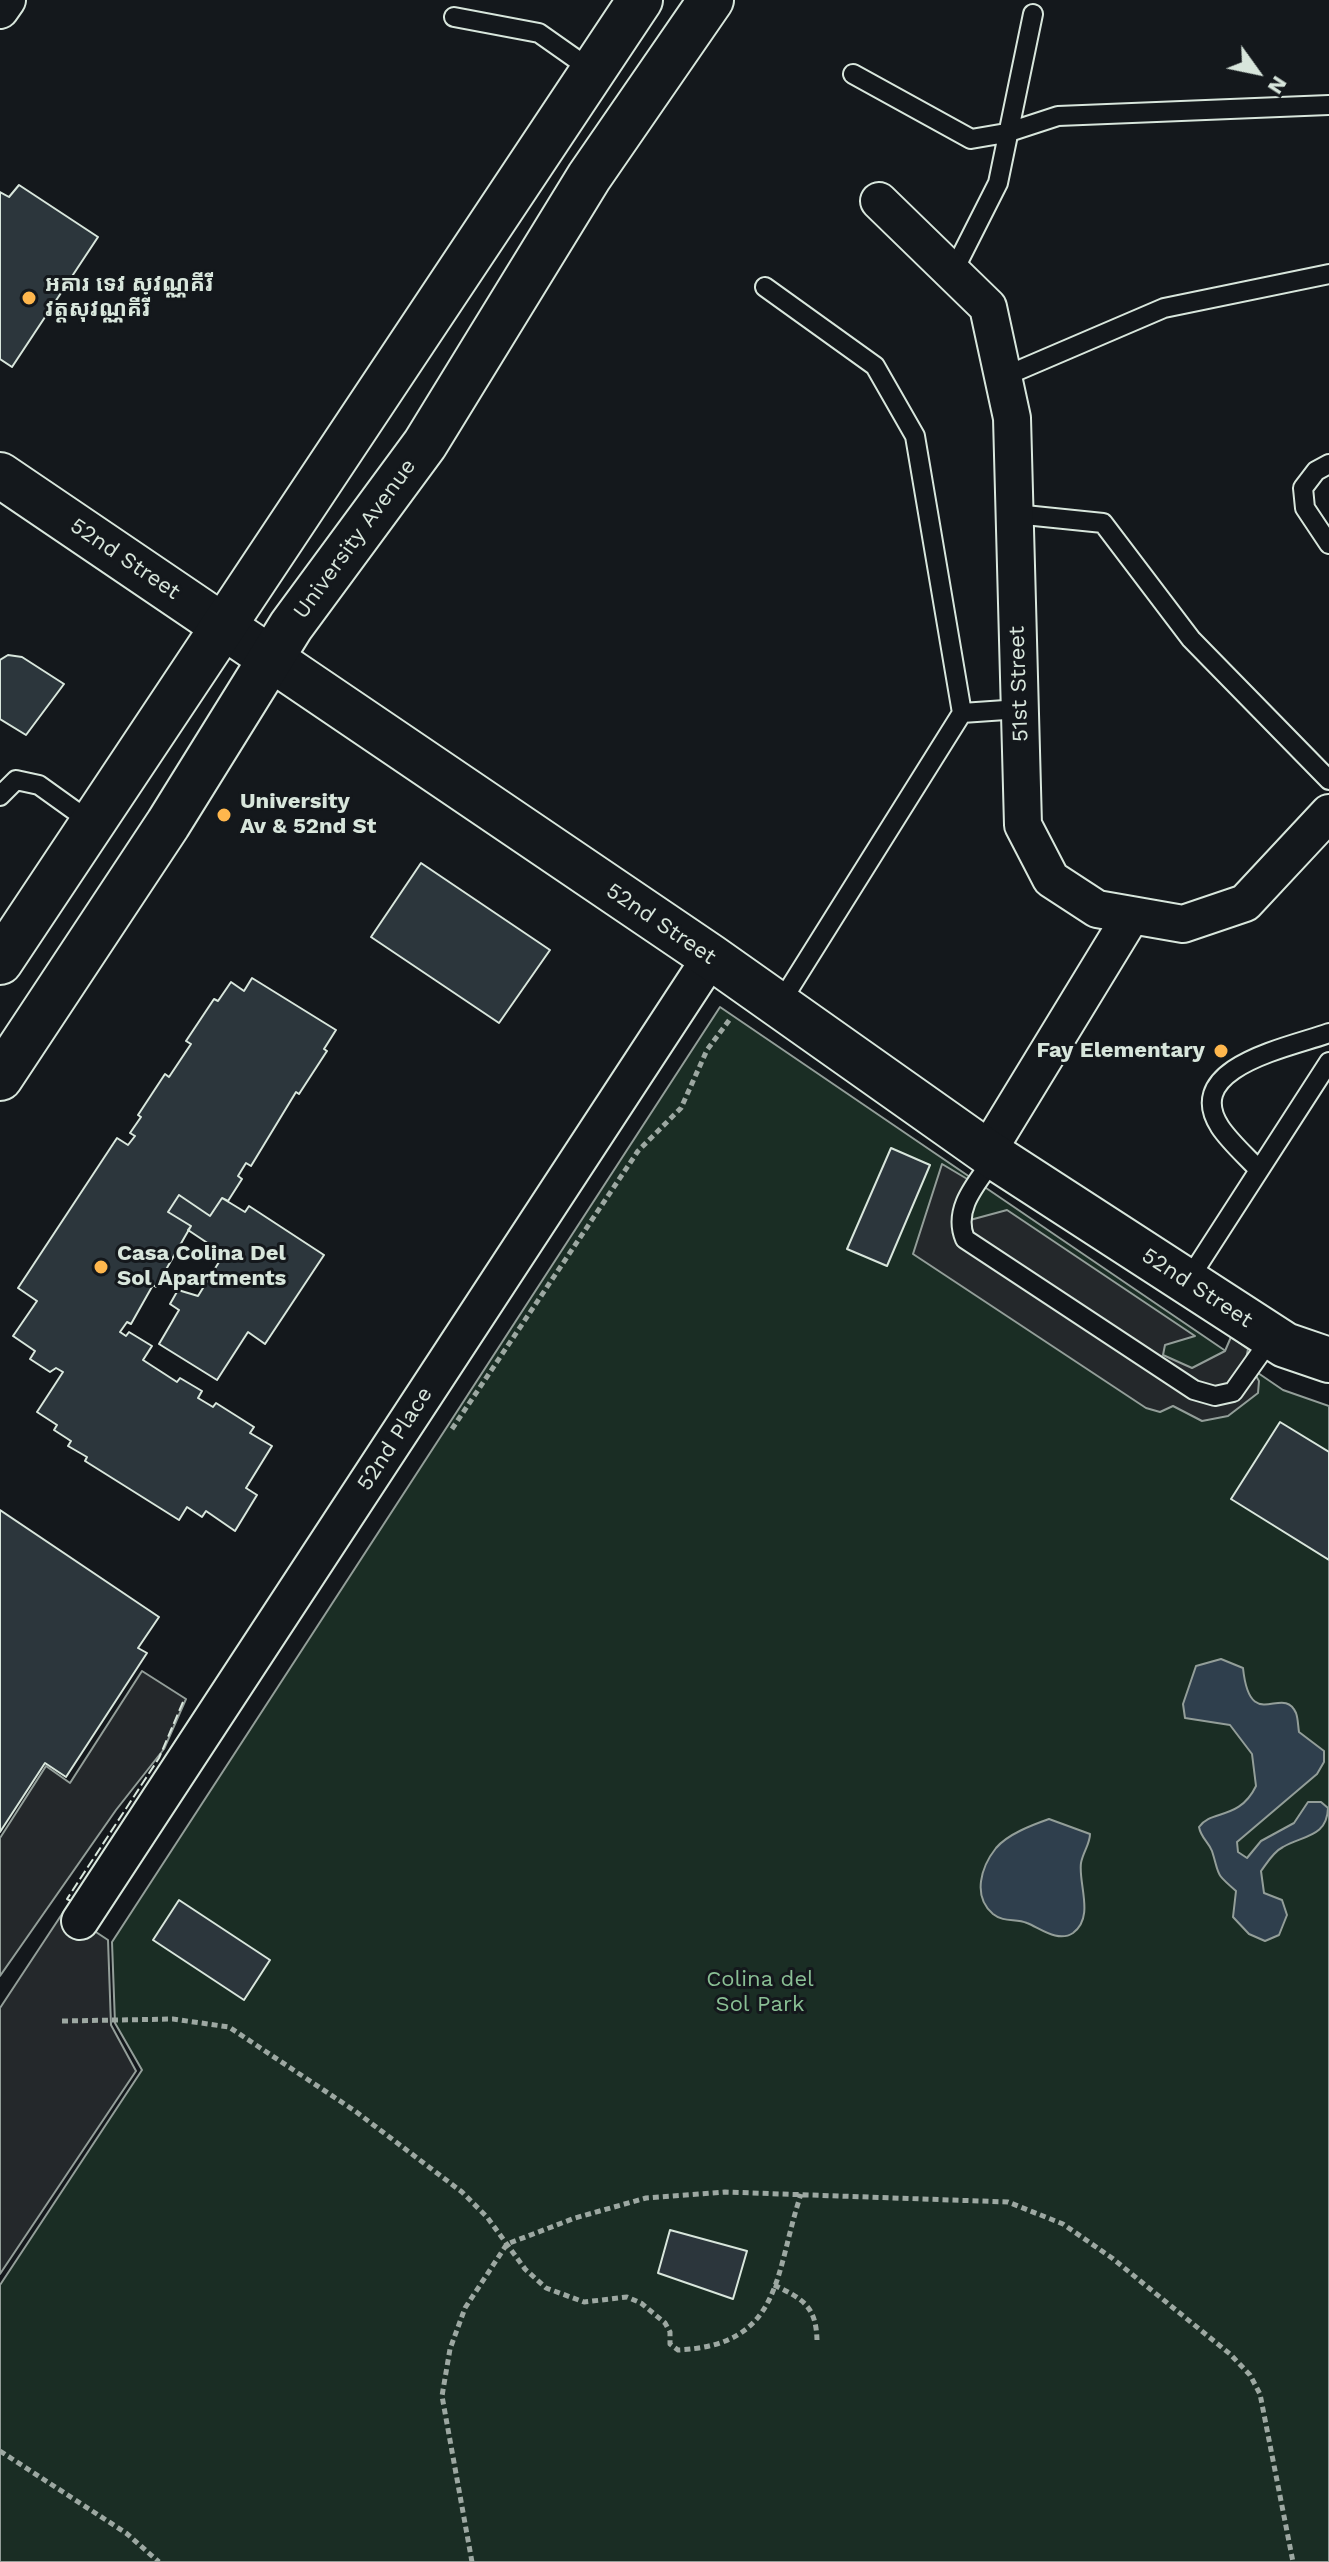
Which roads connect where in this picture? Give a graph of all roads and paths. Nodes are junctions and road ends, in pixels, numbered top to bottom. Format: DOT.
graph roads {
  1 [pos="7,0"];
  2 [pos="640,0"];
  3 [pos="711,0"];
  4 [pos="0,10"];
  5 [pos="1033,14"];
  6 [pos="454,17"];
  7 [pos="593,71"];
  8 [pos="853,74"];
  9 [pos="1329,105"];
  10 [pos="1006,133"];
  11 [pos="879,201"];
  12 [pos="952,274"];
  13 [pos="1329,274"];
  14 [pos="765,287"];
  15 [pos="1003,377"];
  16 [pos="1329,464"];
  17 [pos="4,486"];
  18 [pos="1015,514"];
  19 [pos="1329,544"];
  20 [pos="223,625"];
  21 [pos="271,657"];
  22 [pos="1020,709"];
  23 [pos="962,713"];
  24 [pos="1329,780"];
  25 [pos="0,796"];
  26 [pos="1329,813"];
  27 [pos="92,823"];
  28 [pos="1131,916"];
  29 [pos="711,957"];
  30 [pos="0,962"];
  31 [pos="779,1005"];
  32 [pos="735,1015"];
  33 [pos="1329,1033"];
  34 [pos="1329,1062"];
  35 [pos="0,1078"];
  36 [pos="991,1154"];
  37 [pos="1258,1169"];
  38 [pos="1187,1282"];
  39 [pos="1272,1337"];
  40 [pos="1329,1360"];
  41 [pos="446,1438"];
  42 [pos="80,1921"];
  43 [pos="62,2021"];
  44 [pos="802,2194"];
  45 [pos="507,2244"];
  46 [pos="774,2285"];
  47 [pos="817,2340"];
  48 [pos="0,2451"];
  49 [pos="159,2562"];
  50 [pos="472,2562"];
  51 [pos="1293,2562"];
  1 -- 4 [label="street"];
  2 -- 7 [label="main road"];
  3 -- 21 [label="main road, University Avenue"];
  5 -- 10 [label="lane"];
  6 -- 7 [label="lane"];
  7 -- 20 [label="main road"];
  8 -- 10 [label="lane"];
  9 -- 10 [label="lane"];
  10 -- 12 [label="lane"];
  11 -- 12 [label="street, 51st Street"];
  12 -- 15 [label="street, 51st Street"];
  13 -- 15 [label="lane"];
  14 -- 23 [label="lane"];
  15 -- 18 [label="street, 51st Street"];
  16 -- 19 [label="lane"];
  17 -- 20 [label="main road, 52nd Street"];
  18 -- 22 [label="street, 51st Street"];
  18 -- 24 [label="lane"];
  20 -- 21 [label="main road, 52nd Street"];
  20 -- 27 [label="main road"];
  21 -- 29 [label="main road, 52nd Street"];
  21 -- 35 [label="main road, University Avenue"];
  22 -- 23 [label="lane"];
  22 -- 28 [label="street, 51st Street"];
  23 -- 31 [label="lane"];
  25 -- 27 [label="lane"];
  26 -- 28 [label="street, 51st Street"];
  27 -- 30 [label="main road"];
  28 -- 36 [label="street"];
  29 -- 31 [label="main road, 52nd Street"];
  29 -- 42 [label="street, 52nd Place"];
  31 -- 36 [label="main road, 52nd Street"];
  32 -- 41 [label="path"];
  33 -- 37 [label="lane"];
  34 -- 37 [label="lane"];
  36 -- 38 [label="main road, 52nd Street"];
  36 -- 39 [label="lane"];
  37 -- 38 [label="lane"];
  38 -- 39 [label="main road, 52nd Street"];
  39 -- 40 [label="main road, 52nd Street"];
  43 -- 45 [label="path"];
  44 -- 45 [label="path"];
  44 -- 46 [label="path"];
  44 -- 51 [label="path"];
  45 -- 46 [label="path"];
  45 -- 50 [label="path"];
  46 -- 47 [label="path"];
  48 -- 49 [label="path"];
}
